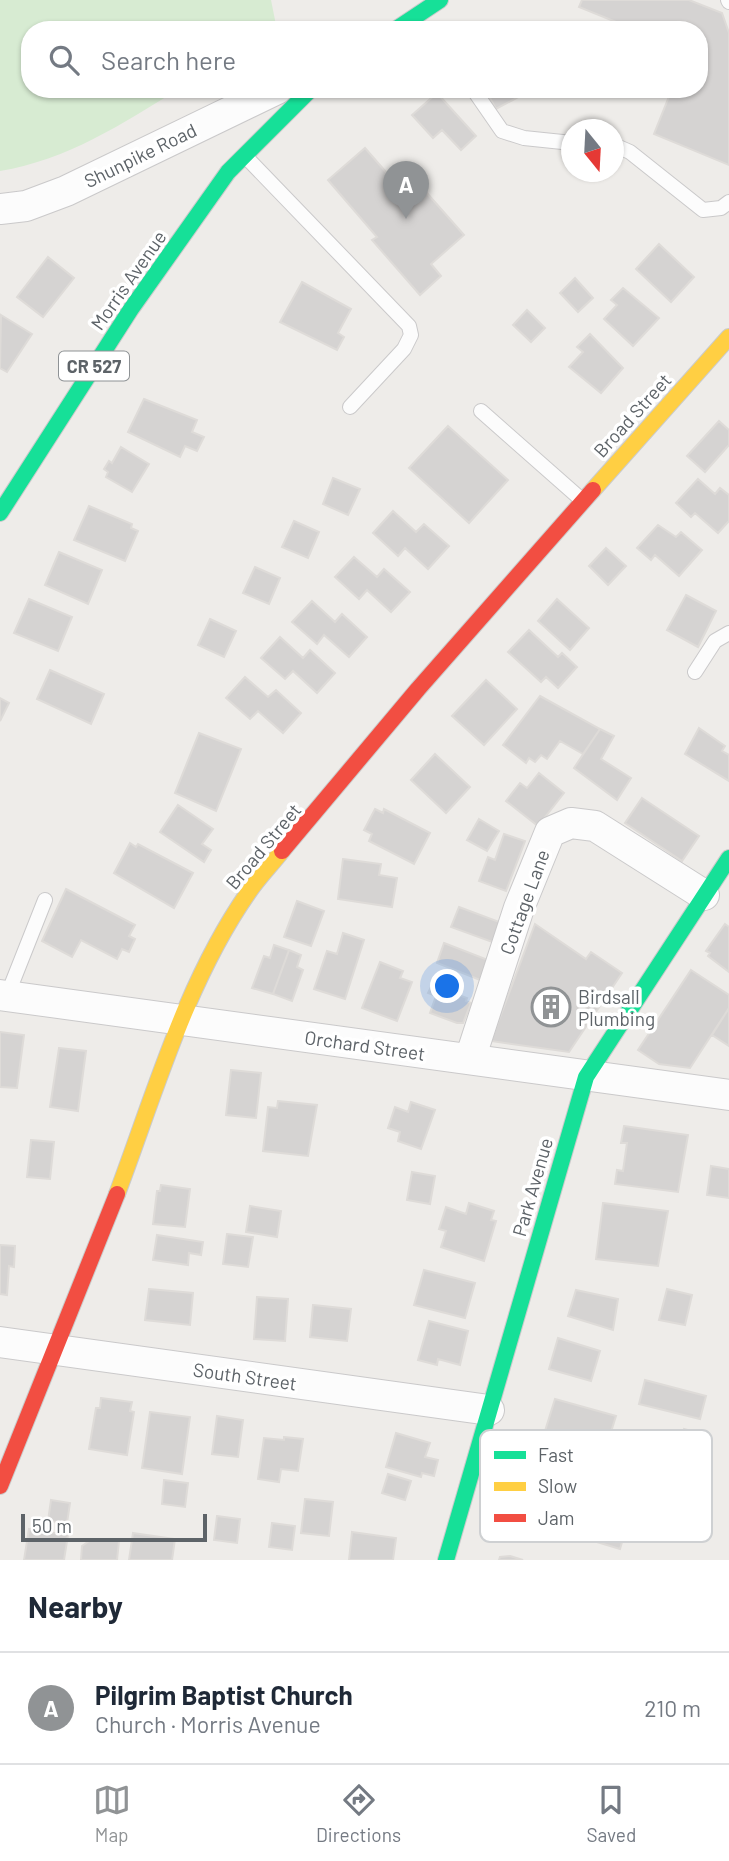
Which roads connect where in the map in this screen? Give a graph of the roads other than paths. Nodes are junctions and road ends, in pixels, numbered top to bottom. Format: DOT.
graph roads {
  1 [pos="440,0"];
  2 [pos="413,21"];
  3 [pos="258,98"];
  4 [pos="302,98"];
  5 [pos="479,98"];
  6 [pos="561,142"];
  7 [pos="624,149"];
  8 [pos="244,155"];
  9 [pos="729,202"];
  10 [pos="0,209"];
  11 [pos="729,337"];
  12 [pos="350,408"];
  13 [pos="481,411"];
  14 [pos="583,501"];
  15 [pos="0,513"];
  16 [pos="729,633"];
  17 [pos="695,672"];
  18 [pos="729,858"];
  19 [pos="704,895"];
  20 [pos="45,900"];
  21 [pos="3,996"];
  22 [pos="182,1020"];
  23 [pos="470,1059"];
  24 [pos="586,1077"];
  25 [pos="729,1095"];
  26 [pos="0,1342"];
  27 [pos="55,1350"];
  28 [pos="489,1410"];
  29 [pos="483,1430"];
  30 [pos="480,1441"];
  31 [pos="0,1486"];
  32 [pos="446,1560"];
  1 -- 2 [label="main road"];
  3 -- 10 [label="street, Shunpike Road"];
  4 -- 8 [label="main road, Morris Avenue / CR 527"];
  5 -- 6 [label="lane"];
  7 -- 9 [label="lane"];
  8 -- 12 [label="lane"];
  8 -- 15 [label="main road, Morris Avenue / CR 527"];
  11 -- 14 [label="main road, Broad Street"];
  13 -- 14 [label="lane"];
  14 -- 22 [label="main road, Broad Street"];
  16 -- 17 [label="lane"];
  18 -- 19 [label="main road, Park Avenue"];
  19 -- 23 [label="street, Cottage Lane"];
  19 -- 24 [label="main road, Park Avenue"];
  20 -- 21 [label="lane"];
  21 -- 22 [label="street, Orchard Street"];
  22 -- 23 [label="street, Orchard Street"];
  22 -- 27 [label="main road, Broad Street"];
  23 -- 24 [label="street, Orchard Street"];
  24 -- 25 [label="street, Orchard Street"];
  24 -- 28 [label="main road, Park Avenue"];
  26 -- 27 [label="street, South Street"];
  27 -- 28 [label="street, South Street"];
  27 -- 31 [label="main road, Broad Street"];
  28 -- 29 [label="main road, Park Avenue"];
  30 -- 32 [label="main road, Park Avenue"];
}
